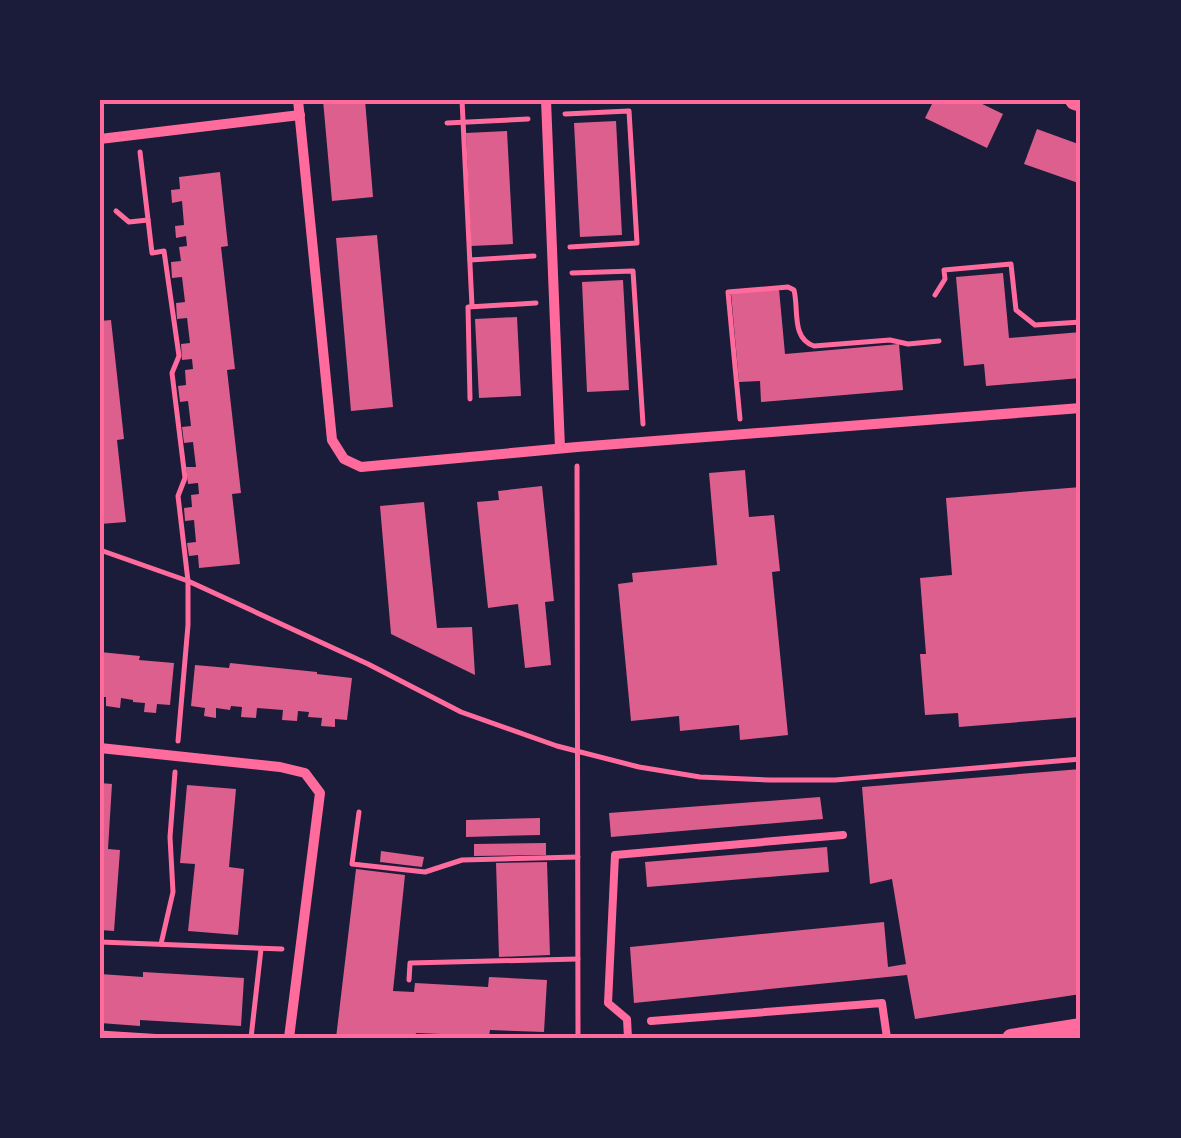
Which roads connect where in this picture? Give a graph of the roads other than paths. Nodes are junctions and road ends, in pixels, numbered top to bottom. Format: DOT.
graph roads {
  1 [pos="298,100"];
  2 [pos="546,100"];
  3 [pos="300,115"];
  4 [pos="100,139"];
  5 [pos="1081,408"];
  6 [pos="560,448"];
  7 [pos="100,748"];
  8 [pos="843,835"];
  9 [pos="652,1021"];
  10 [pos="1081,1028"];
  11 [pos="289,1038"];
  12 [pos="628,1038"];
  13 [pos="887,1038"];
  14 [pos="1011,1038"];
  1 -- 3 [label="street"];
  2 -- 6 [label="street"];
  3 -- 4 [label="street"];
  3 -- 6 [label="street"];
  5 -- 6 [label="street"];
  7 -- 11 [label="street"];
  8 -- 12 [label="lane"];
  9 -- 13 [label="lane"];
  10 -- 14 [label="street"];
}
